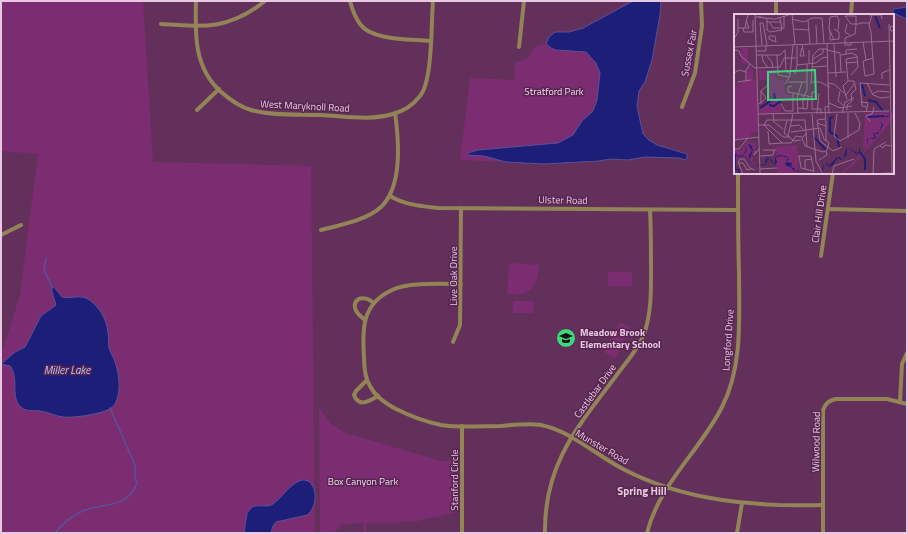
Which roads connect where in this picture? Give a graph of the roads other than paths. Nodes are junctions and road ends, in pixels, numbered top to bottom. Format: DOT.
graph roads {
  1 [pos="196,1"];
  2 [pos="265,1"];
  3 [pos="350,1"];
  4 [pos="433,1"];
  5 [pos="524,1"];
  6 [pos="701,1"];
  7 [pos="776,1"];
  8 [pos="852,1"];
  9 [pos="776,14"];
  10 [pos="851,14"];
  11 [pos="161,24"];
  12 [pos="196,26"];
  13 [pos="430,41"];
  14 [pos="519,47"];
  15 [pos="219,89"];
  16 [pos="682,106"];
  17 [pos="197,110"];
  18 [pos="395,113"];
  19 [pos="738,174"];
  20 [pos="833,174"];
  21 [pos="390,196"];
  22 [pos="461,208"];
  23 [pos="828,209"];
  24 [pos="650,210"];
  25 [pos="738,210"];
  26 [pos="907,211"];
  27 [pos="21,225"];
  28 [pos="321,230"];
  29 [pos="1,235"];
  30 [pos="821,256"];
  31 [pos="462,284"];
  32 [pos="374,303"];
  33 [pos="364,319"];
  34 [pos="453,342"];
  35 [pos="907,353"];
  36 [pos="367,380"];
  37 [pos="378,396"];
  38 [pos="900,402"];
  39 [pos="907,404"];
  40 [pos="462,426"];
  41 [pos="572,438"];
  42 [pos="667,487"];
  43 [pos="742,503"];
  44 [pos="823,505"];
  45 [pos="462,533"];
  46 [pos="544,533"];
  47 [pos="647,533"];
  48 [pos="737,533"];
  49 [pos="823,533"];
  1 -- 12 [label="street, West Maryknoll Road"];
  2 -- 12 [label="street"];
  3 -- 13 [label="street"];
  4 -- 13 [label="street, West Maryknoll Road"];
  5 -- 14 [label="street"];
  6 -- 16 [label="street, Sussex Fair"];
  7 -- 9 [label="street"];
  8 -- 10 [label="street"];
  11 -- 12 [label="street"];
  12 -- 15 [label="street, West Maryknoll Road"];
  13 -- 18 [label="street, West Maryknoll Road"];
  15 -- 17 [label="street"];
  15 -- 18 [label="street, West Maryknoll Road"];
  18 -- 21 [label="street"];
  19 -- 25 [label="street, Longford Drive"];
  20 -- 23 [label="street, Clair Hill Drive"];
  21 -- 22 [label="street, Ulster Road"];
  21 -- 28 [label="street"];
  22 -- 24 [label="street, Ulster Road"];
  22 -- 31 [label="street, Live Oak Drive"];
  23 -- 26 [label="street"];
  23 -- 30 [label="street, Clair Hill Drive"];
  24 -- 25 [label="street, Ulster Road"];
  24 -- 41 [label="street, Castlebar Drive"];
  25 -- 42 [label="street, Longford Drive"];
  27 -- 29 [label="street"];
  31 -- 32 [label="street, Munster Road"];
  31 -- 34 [label="street, Live Oak Drive"];
  32 -- 33 [label="street, Munster Road"];
  32 -- 33 [label="street"];
  33 -- 36 [label="street, Munster Road"];
  35 -- 38 [label="street"];
  36 -- 37 [label="street, Munster Road"];
  36 -- 37 [label="street"];
  37 -- 40 [label="street, Munster Road"];
  38 -- 39 [label="street"];
  38 -- 44 [label="street, Wilwood Road"];
  40 -- 41 [label="street, Munster Road"];
  40 -- 45 [label="street, Stanford Circle"];
  41 -- 42 [label="street, Munster Road"];
  41 -- 46 [label="street, Castlebar Drive"];
  42 -- 43 [label="street, Munster Road"];
  42 -- 47 [label="street, Longford Drive"];
  43 -- 44 [label="street, Munster Road"];
  43 -- 48 [label="street"];
  44 -- 49 [label="street, Wilwood Road"];
}
